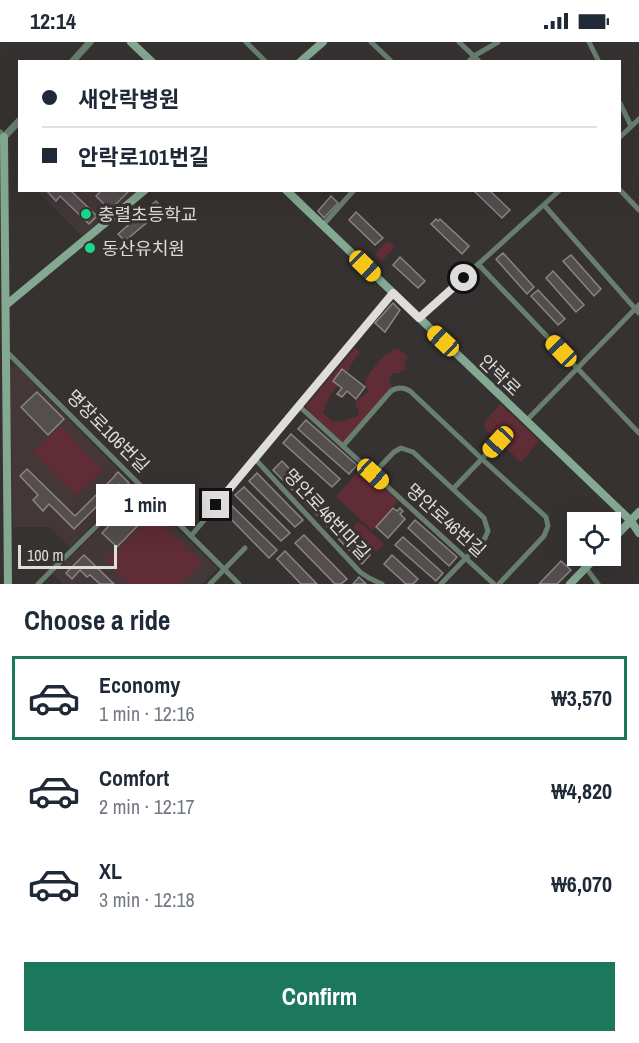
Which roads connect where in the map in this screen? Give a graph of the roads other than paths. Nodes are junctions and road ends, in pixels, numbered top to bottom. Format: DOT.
graph roads {
  1 [pos="90,42"];
  2 [pos="131,42"];
  3 [pos="246,42"];
  4 [pos="323,42"];
  5 [pos="371,42"];
  6 [pos="459,42"];
  7 [pos="498,42"];
  8 [pos="589,42"];
  9 [pos="474,56"];
  10 [pos="74,60"];
  11 [pos="150,60"];
  12 [pos="264,60"];
  13 [pos="302,60"];
  14 [pos="390,60"];
  15 [pos="470,60"];
  16 [pos="478,60"];
  17 [pos="598,60"];
  18 [pos="621,105"];
  19 [pos="639,119"];
  20 [pos="18,122"];
  21 [pos="631,126"];
  22 [pos="2,135"];
  23 [pos="621,135"];
  24 [pos="621,191"];
  25 [pos="143,192"];
  26 [pos="288,192"];
  27 [pos="352,192"];
  28 [pos="558,192"];
  29 [pos="544,205"];
  30 [pos="639,210"];
  31 [pos="323,225"];
  32 [pos="478,264"];
  33 [pos="393,293"];
  34 [pos="6,305"];
  35 [pos="638,309"];
  36 [pos="419,318"];
  37 [pos="6,351"];
  38 [pos="577,368"];
  39 [pos="299,406"];
  40 [pos="526,421"];
  41 [pos="639,433"];
  42 [pos="498,442"];
  43 [pos="343,446"];
  44 [pos="255,459"];
  45 [pos="482,459"];
  46 [pos="373,474"];
  47 [pos="139,484"];
  48 [pos="453,489"];
  49 [pos="639,512"];
  50 [pos="631,521"];
  51 [pos="621,531"];
  52 [pos="639,533"];
  53 [pos="191,536"];
  54 [pos="245,548"];
  55 [pos="465,558"];
  56 [pos="585,568"];
  57 [pos="224,569"];
  58 [pos="8,584"];
  59 [pos="38,584"];
  60 [pos="210,584"];
  61 [pos="239,584"];
  62 [pos="382,584"];
  63 [pos="441,584"];
  64 [pos="494,584"];
  65 [pos="499,584"];
  66 [pos="570,584"];
  67 [pos="598,584"];
  1 -- 10 [label="street"];
  2 -- 11 [label="main road"];
  3 -- 12 [label="street"];
  4 -- 13 [label="main road"];
  5 -- 14 [label="street"];
  6 -- 9 [label="street"];
  7 -- 9 [label="street"];
  8 -- 17 [label="street"];
  9 -- 15 [label="street"];
  9 -- 16 [label="street"];
  18 -- 21 [label="street"];
  19 -- 21 [label="street"];
  20 -- 22 [label="street"];
  21 -- 23 [label="street"];
  22 -- 34 [label="main road"];
  24 -- 30 [label="street"];
  25 -- 34 [label="main road"];
  26 -- 31 [label="main road, 안락로"];
  27 -- 31 [label="street"];
  28 -- 29 [label="street"];
  29 -- 32 [label="street"];
  29 -- 35 [label="street"];
  31 -- 33 [label="main road, 안락로"];
  32 -- 36 [label="street"];
  32 -- 38 [label="street"];
  33 -- 36 [label="main road, 안락로"];
  33 -- 39 [label="street"];
  34 -- 37 [label="main road"];
  35 -- 38 [label="street"];
  36 -- 40 [label="main road, 안락로"];
  37 -- 47 [label="street, 명장로106번길"];
  37 -- 58 [label="main road"];
  38 -- 40 [label="street"];
  38 -- 41 [label="street"];
  39 -- 43 [label="street, 명안로46번길"];
  39 -- 44 [label="street"];
  40 -- 50 [label="main road, 안락로"];
  42 -- 45 [label="street"];
  43 -- 45 [label="street"];
  43 -- 46 [label="street, 명안로46번길"];
  44 -- 53 [label="street"];
  44 -- 62 [label="street, 명안로46번마길"];
  45 -- 48 [label="street"];
  45 -- 65 [label="street"];
  46 -- 48 [label="street"];
  46 -- 55 [label="street, 명안로46번길"];
  47 -- 53 [label="street, 명장로106번길"];
  47 -- 59 [label="street"];
  48 -- 55 [label="street"];
  49 -- 50 [label="main road"];
  50 -- 51 [label="main road"];
  50 -- 52 [label="main road, 안락로"];
  53 -- 57 [label="street, 명장로106번길"];
  54 -- 57 [label="street"];
  55 -- 63 [label="street"];
  55 -- 64 [label="street, 명안로46번길"];
  56 -- 66 [label="main road"];
  56 -- 67 [label="street"];
  57 -- 60 [label="street"];
  57 -- 61 [label="street, 명장로106번길"];
}
